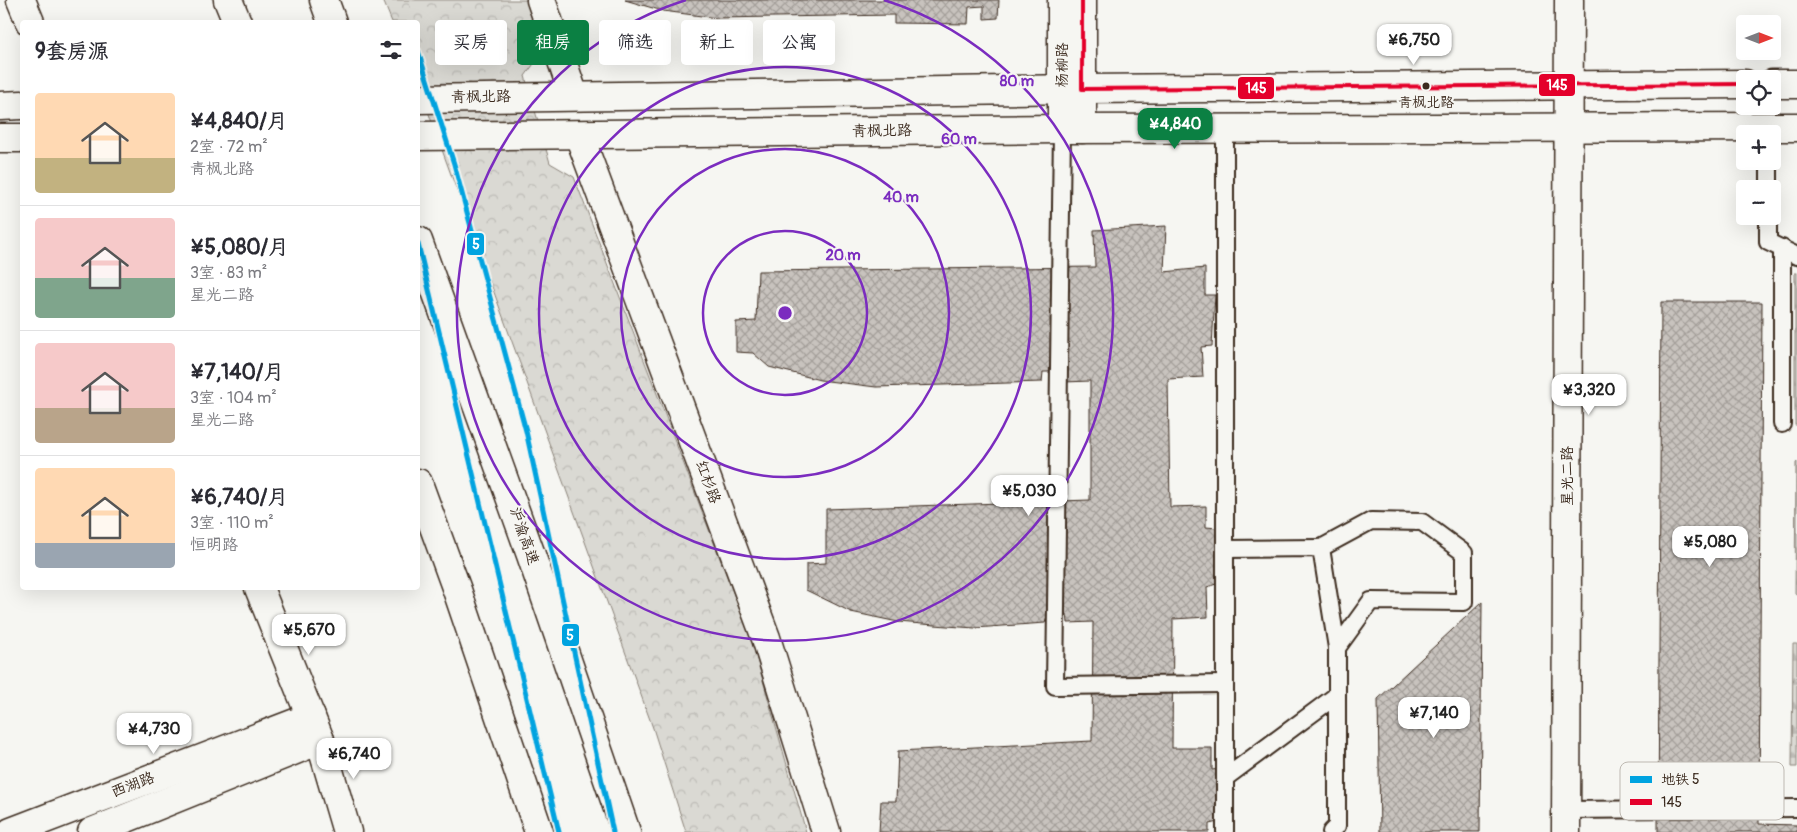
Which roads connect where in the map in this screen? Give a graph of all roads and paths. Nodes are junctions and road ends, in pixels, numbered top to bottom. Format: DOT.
graph roads {
  1 [pos="21,0"];
  2 [pos="228,0"];
  3 [pos="324,0"];
  4 [pos="541,0"];
  5 [pos="1062,0"];
  6 [pos="1082,0"];
  7 [pos="1569,0"];
  8 [pos="29,20"];
  9 [pos="236,20"];
  10 [pos="331,20"];
  11 [pos="1736,84"];
  12 [pos="1781,84"];
  13 [pos="1797,84"];
  14 [pos="1569,86"];
  15 [pos="1072,89"];
  16 [pos="574,96"];
  17 [pos="420,98"];
  18 [pos="20,105"];
  19 [pos="0,106"];
  20 [pos="1797,127"];
  21 [pos="1569,128"];
  22 [pos="1072,129"];
  23 [pos="1224,129"];
  24 [pos="1781,129"];
  25 [pos="1736,131"];
  26 [pos="566,135"];
  27 [pos="420,136"];
  28 [pos="0,138"];
  29 [pos="20,138"];
  30 [pos="1768,225"];
  31 [pos="420,247"];
  32 [pos="1782,248"];
  33 [pos="1797,256"];
  34 [pos="1782,424"];
  35 [pos="420,488"];
  36 [pos="1321,548"];
  37 [pos="1226,549"];
  38 [pos="260,590"];
  39 [pos="1337,648"];
  40 [pos="1226,684"];
  41 [pos="1337,696"];
  42 [pos="316,729"];
  43 [pos="1226,778"];
  44 [pos="1797,808"];
  45 [pos="1784,809"];
  46 [pos="1620,818"];
  47 [pos="1566,821"];
  48 [pos="11,832"];
  49 [pos="92,832"];
  50 [pos="347,832"];
  51 [pos="538,832"];
  52 [pos="626,832"];
  53 [pos="826,832"];
  54 [pos="1226,832"];
  55 [pos="1330,832"];
  1 -- 8 [label="main road"];
  2 -- 9 [label="main road"];
  3 -- 10 [label="main road"];
  4 -- 16 [label="main road"];
  5 -- 15 [label="main road, 杨柳路"];
  6 -- 15 [label="main road, 杨柳路"];
  7 -- 14 [label="main road, 星光二路"];
  11 -- 14 [label="main road, 青枫北路"];
  12 -- 13 [label="main road"];
  14 -- 15 [label="main road, 青枫北路"];
  14 -- 21 [label="main road, 星光二路"];
  15 -- 16 [label="main road, 青枫北路"];
  15 -- 22 [label="main road, 杨柳路"];
  16 -- 17 [label="main road, 青枫北路"];
  18 -- 19 [label="main road"];
  20 -- 24 [label="main road, 青枫北路"];
  21 -- 23 [label="main road, 青枫北路"];
  21 -- 25 [label="main road, 青枫北路"];
  21 -- 47 [label="main road, 星光二路"];
  22 -- 23 [label="main road, 青枫北路"];
  22 -- 26 [label="main road, 青枫北路"];
  22 -- 40 [label="lane"];
  23 -- 37 [label="lane"];
  26 -- 27 [label="main road, 青枫北路"];
  26 -- 53 [label="main road, 红杉路"];
  28 -- 29 [label="main road"];
  30 -- 32 [label="lane"];
  31 -- 52 [label="main road, 沪渝高速"];
  32 -- 33 [label="lane"];
  32 -- 34 [label="lane"];
  35 -- 51 [label="main road"];
  36 -- 37 [label="lane"];
  36 -- 39 [label="lane"];
  36 -- 39 [label="lane"];
  37 -- 40 [label="lane"];
  38 -- 42 [label="main road"];
  39 -- 41 [label="lane"];
  40 -- 43 [label="lane"];
  41 -- 43 [label="lane"];
  41 -- 55 [label="lane"];
  42 -- 48 [label="main road, 西湖路"];
  42 -- 49 [label="main road, 西湖路"];
  42 -- 50 [label="main road"];
  43 -- 54 [label="lane"];
  44 -- 45 [label="lane"];
  46 -- 47 [label="lane"];
}
